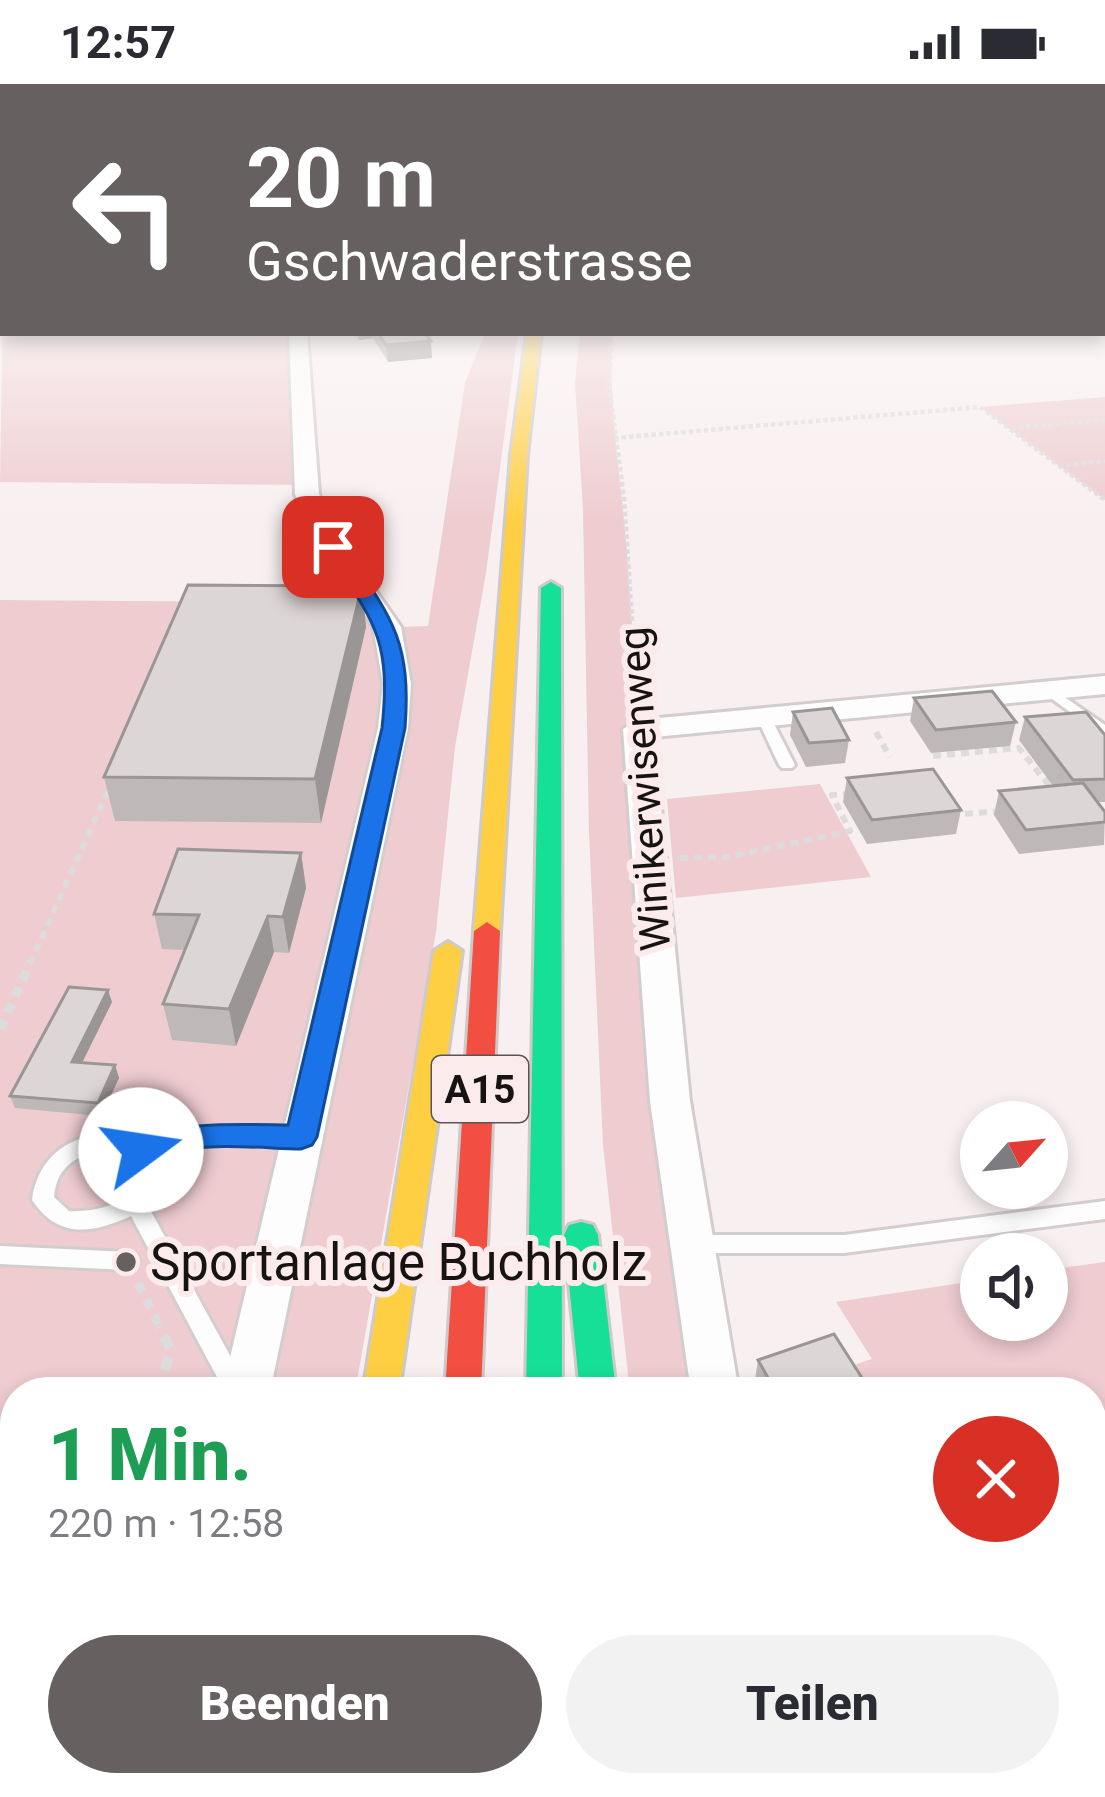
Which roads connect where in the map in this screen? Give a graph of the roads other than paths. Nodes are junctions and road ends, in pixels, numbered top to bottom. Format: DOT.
graph roads {
  1 [pos="303,363"];
  2 [pos="530,363"];
  3 [pos="552,557"];
  4 [pos="1105,685"];
  5 [pos="1051,691"];
  6 [pos="764,718"];
  7 [pos="1101,728"];
  8 [pos="787,765"];
  9 [pos="494,785"];
  10 [pos="466,814"];
  11 [pos="452,922"];
  12 [pos="550,928"];
  13 [pos="574,1094"];
  14 [pos="301,1137"];
  15 [pos="141,1150"];
  16 [pos="135,1203"];
  17 [pos="1105,1210"];
  18 [pos="580,1213"];
  19 [pos="82,1223"];
  20 [pos="695,1244"];
  21 [pos="0,1255"];
  22 [pos="67,1258"];
  23 [pos="128,1262"];
  24 [pos="234,1377"];
  25 [pos="245,1377"];
  26 [pos="384,1377"];
  27 [pos="465,1377"];
  28 [pos="544,1377"];
  29 [pos="596,1377"];
  30 [pos="713,1377"];
  1 -- 14 [label="street"];
  2 -- 9 [label="highway, A15"];
  3 -- 12 [label="highway, A15"];
  4 -- 5 [label="street"];
  5 -- 6 [label="street"];
  5 -- 7 [label="lane"];
  6 -- 8 [label="lane"];
  6 -- 20 [label="street, Winikerwisenweg"];
  9 -- 10 [label="highway"];
  9 -- 27 [label="highway, A15"];
  11 -- 26 [label="highway"];
  12 -- 13 [label="highway"];
  12 -- 28 [label="highway, A15"];
  14 -- 15 [label="lane"];
  14 -- 25 [label="street"];
  15 -- 16 [label="lane"];
  15 -- 19 [label="lane"];
  16 -- 19 [label="lane"];
  16 -- 24 [label="lane"];
  17 -- 20 [label="lane"];
  18 -- 29 [label="highway"];
  19 -- 22 [label="lane"];
  20 -- 30 [label="street, Winikerwisenweg"];
  21 -- 22 [label="lane"];
  22 -- 23 [label="lane"];
}
